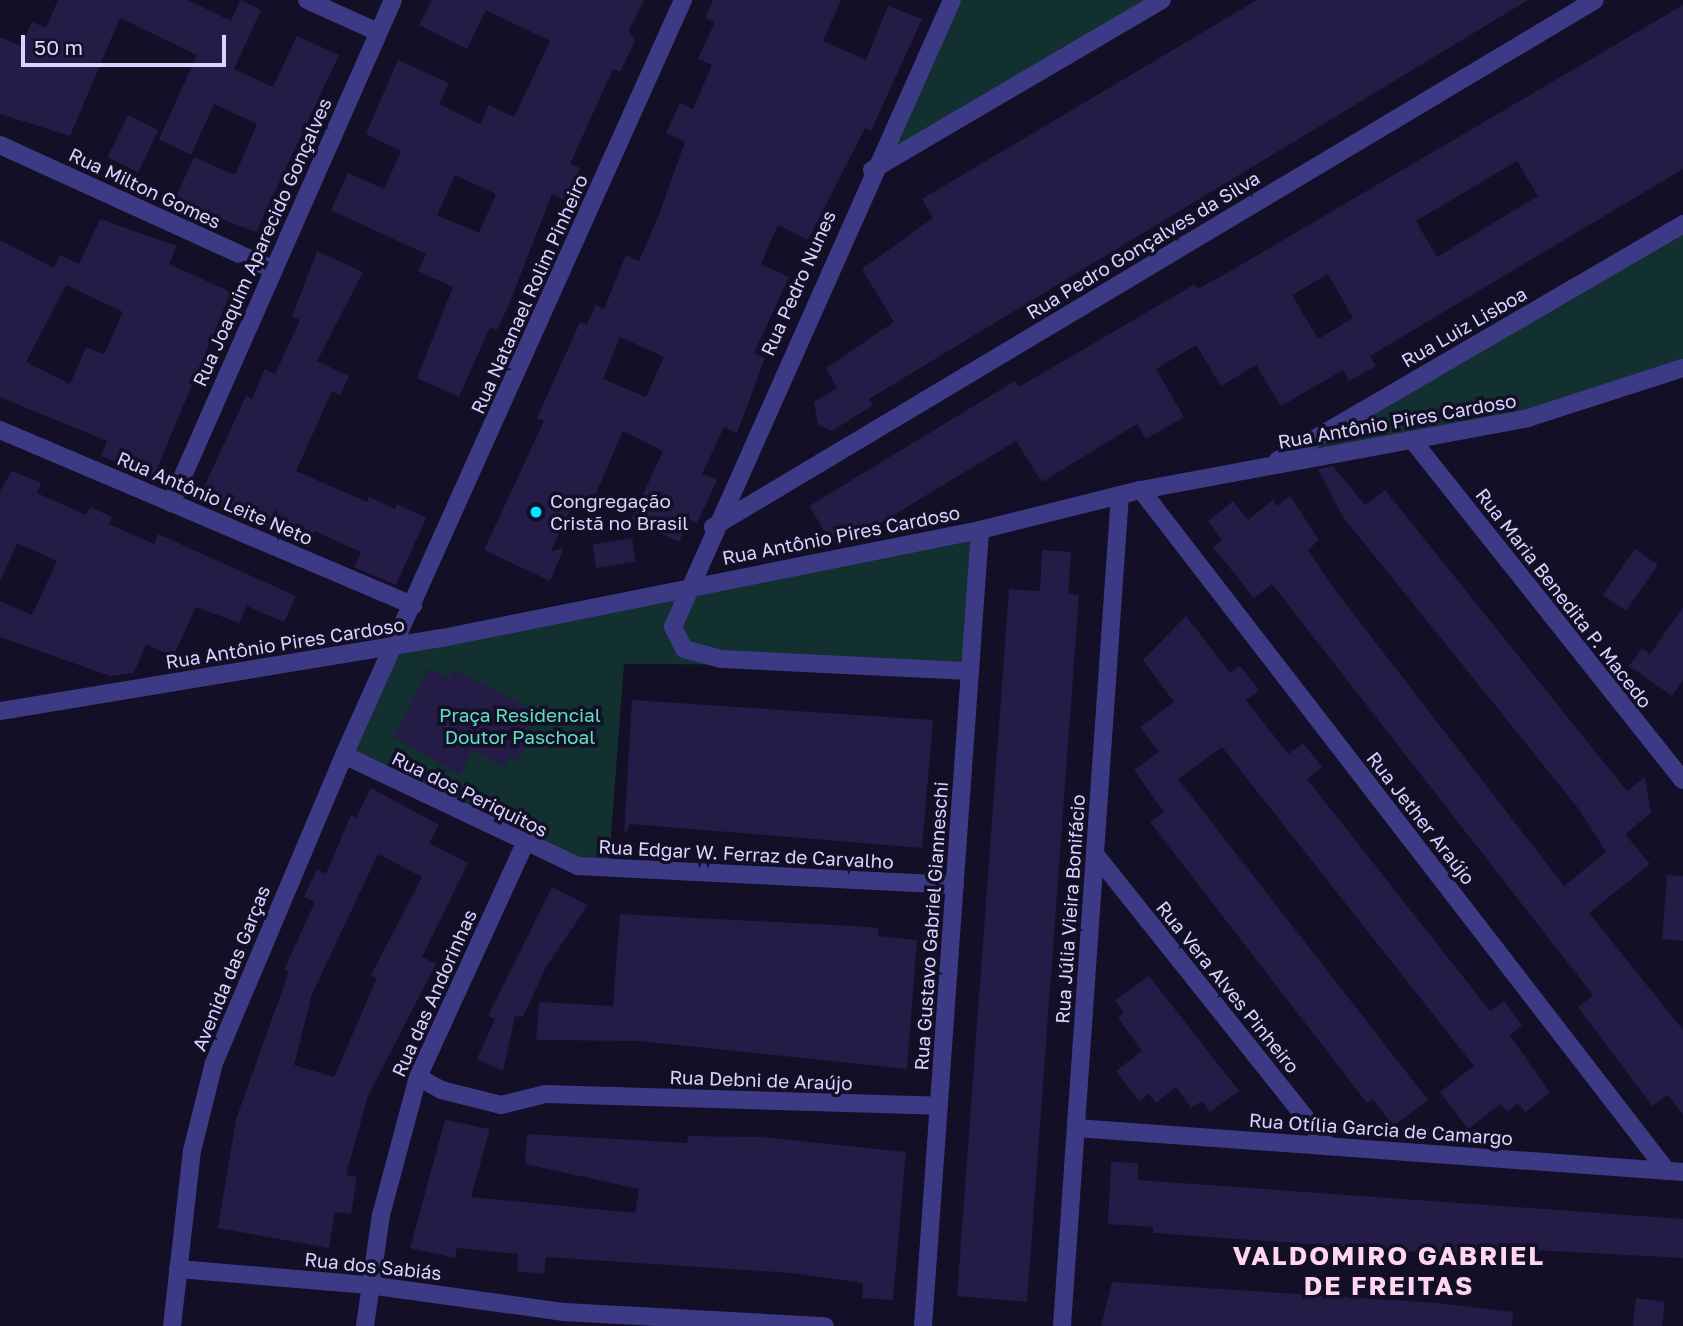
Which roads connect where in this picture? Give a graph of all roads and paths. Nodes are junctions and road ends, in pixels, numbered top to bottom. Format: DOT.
graph roads {
  1 [pos="307,0"];
  2 [pos="393,0"];
  3 [pos="683,0"];
  4 [pos="1162,0"];
  5 [pos="1595,0"];
  6 [pos="950,1"];
  7 [pos="378,32"];
  8 [pos="0,145"];
  9 [pos="872,170"];
  10 [pos="1683,224"];
  11 [pos="272,269"];
  12 [pos="1683,368"];
  13 [pos="0,430"];
  14 [pos="1413,441"];
  15 [pos="1267,466"];
  16 [pos="1141,490"];
  17 [pos="1119,495"];
  18 [pos="171,503"];
  19 [pos="713,527"];
  20 [pos="980,530"];
  21 [pos="687,585"];
  22 [pos="413,605"];
  23 [pos="395,646"];
  24 [pos="970,671"];
  25 [pos="0,711"];
  26 [pos="344,755"];
  27 [pos="1683,780"];
  28 [pos="524,845"];
  29 [pos="1095,854"];
  30 [pos="578,866"];
  31 [pos="955,885"];
  32 [pos="418,1077"];
  33 [pos="939,1106"];
  34 [pos="1076,1128"];
  35 [pos="1328,1146"];
  36 [pos="1675,1172"];
  37 [pos="178,1269"];
  38 [pos="369,1285"];
  39 [pos="563,1319"];
  40 [pos="172,1326"];
  41 [pos="365,1326"];
  42 [pos="825,1326"];
  43 [pos="923,1326"];
  44 [pos="1062,1326"];
  1 -- 7 [label="street"];
  2 -- 7 [label="street, Rua Joaquim Aparecido Gonçalves"];
  3 -- 22 [label="street, Rua Natanael Rolim Pinheiro"];
  4 -- 9 [label="street"];
  5 -- 19 [label="street, Rua Pedro Gonçalves da Silva"];
  6 -- 9 [label="street, Rua Pedro Nunes"];
  7 -- 11 [label="street, Rua Joaquim Aparecido Gonçalves"];
  8 -- 11 [label="street, Rua Milton Gomes"];
  9 -- 19 [label="street, Rua Pedro Nunes"];
  10 -- 15 [label="street, Rua Luiz Lisboa"];
  11 -- 18 [label="street, Rua Joaquim Aparecido Gonçalves"];
  12 -- 14 [label="street, Rua Antônio Pires Cardoso"];
  13 -- 18 [label="street, Rua Antônio Leite Neto"];
  14 -- 15 [label="street, Rua Antônio Pires Cardoso"];
  14 -- 27 [label="street, Rua Maria Benedita P. Macedo"];
  15 -- 16 [label="street, Rua Antônio Pires Cardoso"];
  16 -- 17 [label="street, Rua Antônio Pires Cardoso"];
  16 -- 36 [label="street, Rua Jether Araújo"];
  17 -- 20 [label="street, Rua Antônio Pires Cardoso"];
  17 -- 29 [label="street, Rua Júlia Vieira Bonifácio"];
  18 -- 22 [label="street, Rua Antônio Leite Neto"];
  19 -- 21 [label="street, Rua Pedro Nunes"];
  20 -- 21 [label="street, Rua Antônio Pires Cardoso"];
  20 -- 24 [label="street, Rua Gustavo Gabriel Gianneschi"];
  21 -- 23 [label="street, Rua Antônio Pires Cardoso"];
  21 -- 24 [label="street, Rua Pedro Nunes"];
  22 -- 23 [label="street, Rua Natanael Rolim Pinheiro"];
  23 -- 25 [label="street, Rua Antônio Pires Cardoso"];
  23 -- 26 [label="street, Avenida das Garças"];
  24 -- 31 [label="street, Rua Gustavo Gabriel Gianneschi"];
  26 -- 28 [label="street, Rua dos Periquitos"];
  26 -- 37 [label="street, Avenida das Garças"];
  28 -- 30 [label="street, Rua dos Periquitos"];
  28 -- 32 [label="street, Rua das Andorinhas"];
  29 -- 34 [label="street, Rua Júlia Vieira Bonifácio"];
  29 -- 35 [label="street, Rua Vera Alves Pinheiro"];
  30 -- 31 [label="street, Rua Edgar W. Ferraz de Carvalho"];
  31 -- 33 [label="street, Rua Gustavo Gabriel Gianneschi"];
  32 -- 33 [label="street, Rua Debni de Araújo"];
  32 -- 38 [label="street, Rua das Andorinhas"];
  33 -- 43 [label="street, Rua Gustavo Gabriel Gianneschi"];
  34 -- 35 [label="street, Rua Otília Garcia de Camargo"];
  34 -- 44 [label="street, Rua Júlia Vieira Bonifácio"];
  35 -- 36 [label="street, Rua Otília Garcia de Camargo"];
  37 -- 38 [label="street, Rua dos Sabiás"];
  37 -- 40 [label="street, Avenida das Garças"];
  38 -- 39 [label="street, Rua dos Sabiás"];
  38 -- 41 [label="street, Rua das Andorinhas"];
  39 -- 42 [label="street, Rua dos Sabiás"];
}
